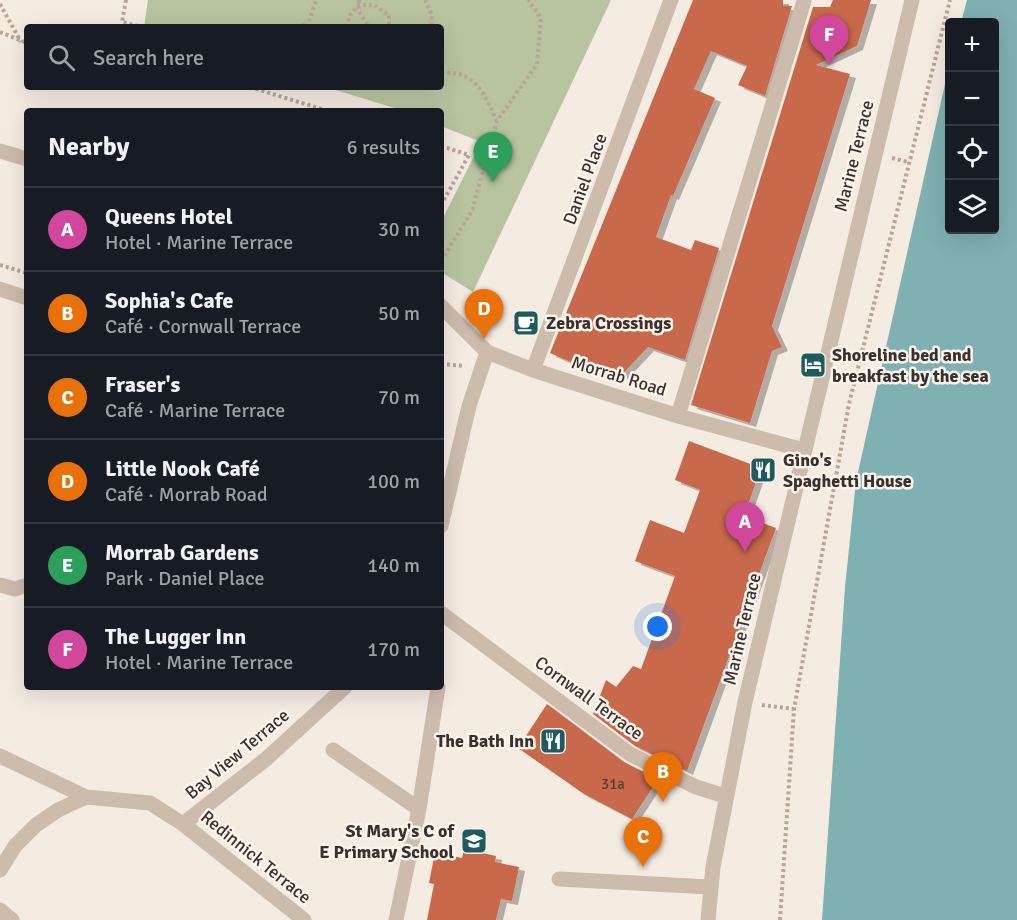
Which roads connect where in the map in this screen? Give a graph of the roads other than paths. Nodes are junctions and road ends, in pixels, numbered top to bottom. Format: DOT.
graph roads {
  1 [pos="671,0"];
  2 [pos="803,0"];
  3 [pos="912,0"];
  4 [pos="0,151"];
  5 [pos="24,158"];
  6 [pos="0,289"];
  7 [pos="24,297"];
  8 [pos="444,309"];
  9 [pos="487,352"];
  10 [pos="533,370"];
  11 [pos="678,416"];
  12 [pos="804,450"];
  13 [pos="444,514"];
  14 [pos="0,585"];
  15 [pos="24,586"];
  16 [pos="444,615"];
  17 [pos="342,690"];
  18 [pos="438,690"];
  19 [pos="333,750"];
  20 [pos="0,756"];
  21 [pos="725,796"];
  22 [pos="86,797"];
  23 [pos="419,809"];
  24 [pos="183,824"];
  25 [pos="0,870"];
  26 [pos="560,879"];
  27 [pos="710,887"];
  28 [pos="0,910"];
  29 [pos="12,920"];
  30 [pos="304,920"];
  31 [pos="396,920"];
  32 [pos="708,920"];
  1 -- 10 [label="street, Daniel Place"];
  2 -- 11 [label="street"];
  3 -- 12 [label="street, Marine Terrace"];
  4 -- 5 [label="street"];
  6 -- 7 [label="street"];
  8 -- 9 [label="street, Morrab Road"];
  9 -- 10 [label="street, Morrab Road"];
  9 -- 13 [label="street"];
  10 -- 11 [label="street, Morrab Road"];
  11 -- 12 [label="street, Morrab Road"];
  12 -- 21 [label="street, Marine Terrace"];
  14 -- 15 [label="street"];
  16 -- 21 [label="street, Cornwall Terrace"];
  17 -- 24 [label="street, Bay View Terrace"];
  18 -- 23 [label="street"];
  19 -- 23 [label="street"];
  20 -- 22 [label="street"];
  21 -- 27 [label="street, Marine Terrace"];
  22 -- 24 [label="street, Bay View Terrace"];
  22 -- 25 [label="street"];
  23 -- 31 [label="street"];
  24 -- 30 [label="street, Redinnick Terrace"];
  26 -- 27 [label="street"];
  27 -- 32 [label="street, Marine Terrace"];
  28 -- 29 [label="street"];
}
